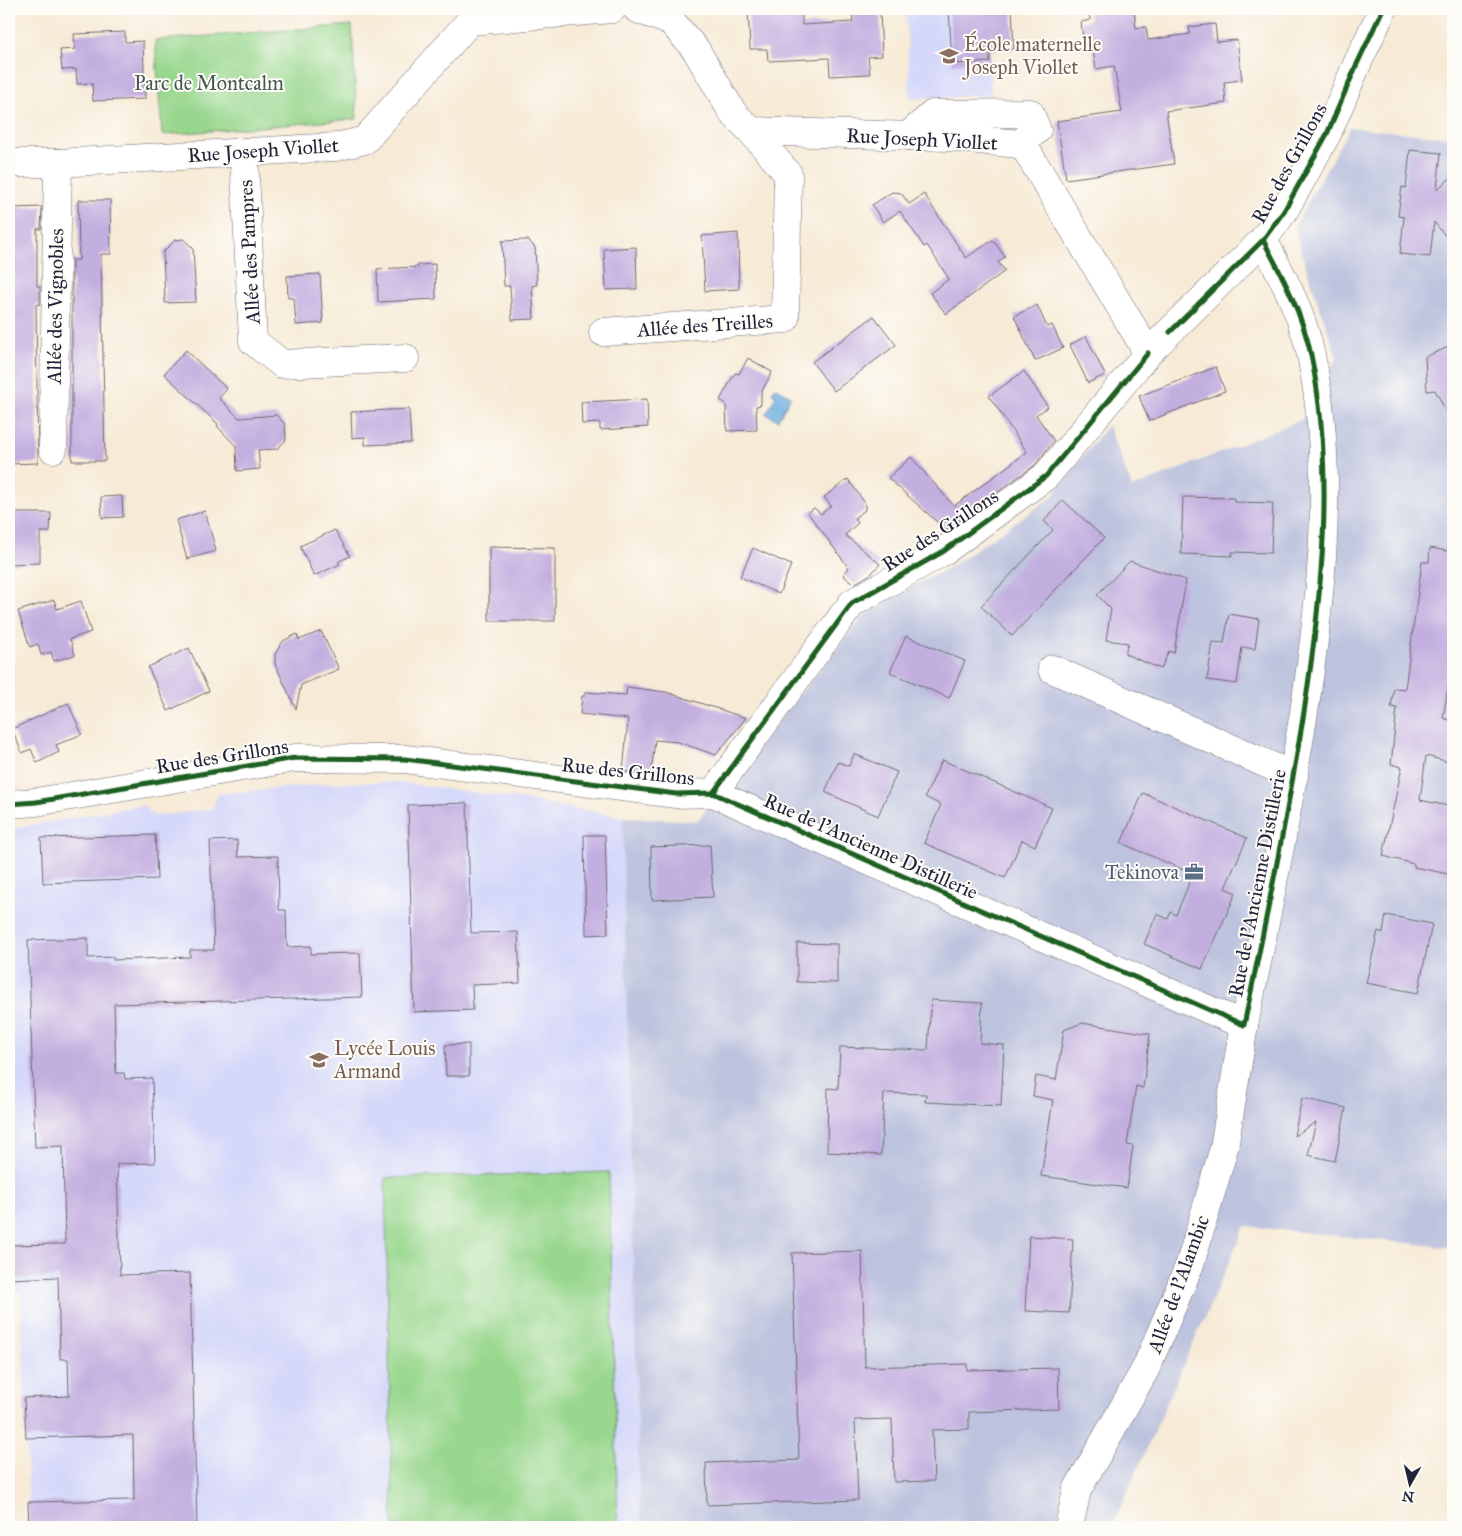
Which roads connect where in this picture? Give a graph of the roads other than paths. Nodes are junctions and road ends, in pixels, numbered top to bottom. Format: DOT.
graph roads {
  1 [pos="612,9"];
  2 [pos="637,9"];
  3 [pos="1384,9"];
  4 [pos="751,131"];
  5 [pos="244,152"];
  6 [pos="9,163"];
  7 [pos="58,163"];
  8 [pos="1263,240"];
  9 [pos="603,332"];
  10 [pos="1148,353"];
  11 [pos="405,358"];
  12 [pos="53,449"];
  13 [pos="1052,669"];
  14 [pos="1294,776"];
  15 [pos="713,793"];
  16 [pos="9,804"];
  17 [pos="1244,1025"];
  18 [pos="1069,1527"];
  1 -- 5 [label="street, Rue Joseph Viollet"];
  2 -- 4 [label="street"];
  3 -- 8 [label="street, Rue des Grillons"];
  4 -- 9 [label="street, Allée des Treilles"];
  4 -- 10 [label="street, Rue Joseph Viollet"];
  5 -- 7 [label="street, Rue Joseph Viollet"];
  5 -- 11 [label="street, Allée des Pampres"];
  6 -- 7 [label="street, Rue Joseph Viollet"];
  7 -- 12 [label="street, Allée des Vignobles"];
  8 -- 10 [label="street, Rue des Grillons"];
  8 -- 14 [label="street, Rue de l'Ancienne Distillerie"];
  10 -- 15 [label="street, Rue des Grillons"];
  13 -- 14 [label="street"];
  14 -- 17 [label="street, Rue de l'Ancienne Distillerie"];
  15 -- 16 [label="street, Rue des Grillons"];
  15 -- 17 [label="street, Rue de l'Ancienne Distillerie"];
  17 -- 18 [label="street, Allée de l'Alambic"];
}
